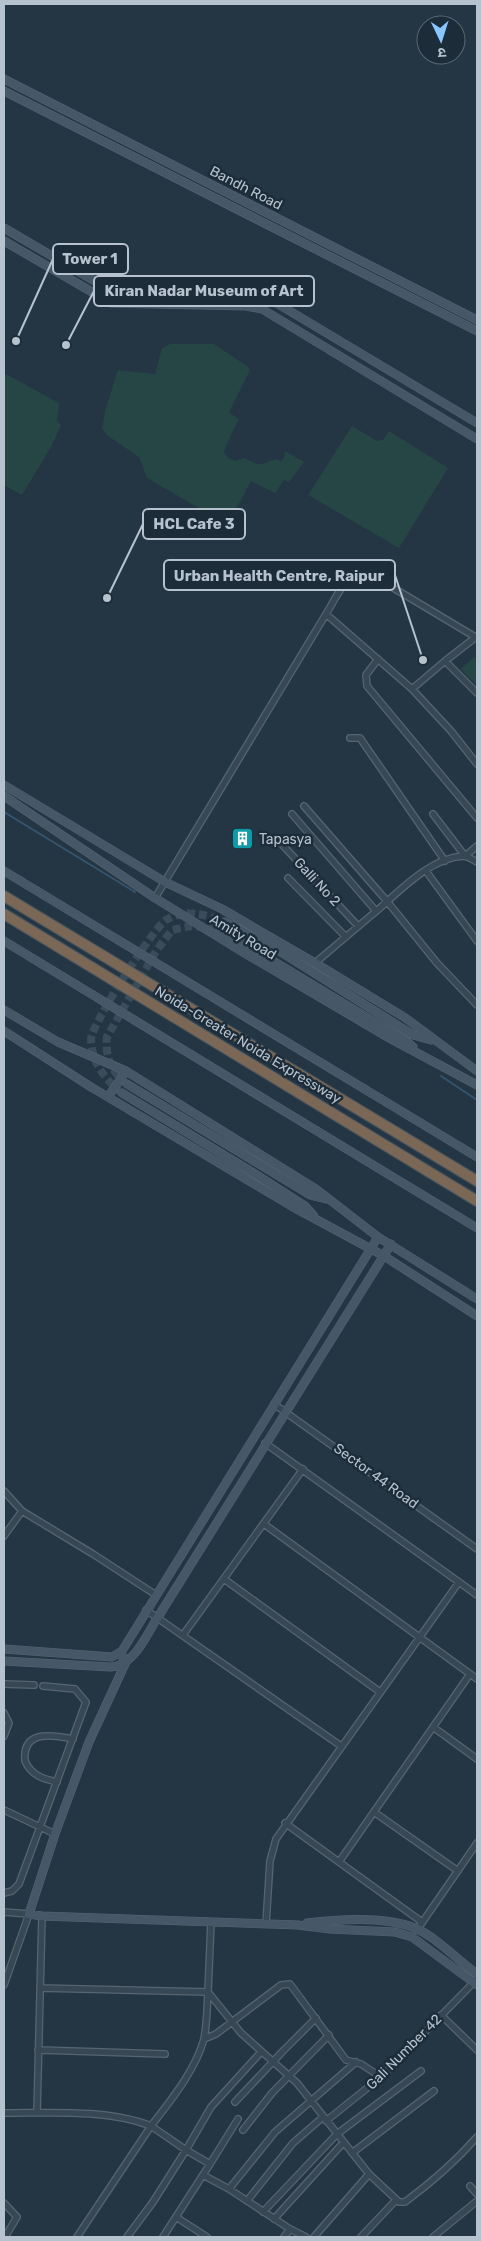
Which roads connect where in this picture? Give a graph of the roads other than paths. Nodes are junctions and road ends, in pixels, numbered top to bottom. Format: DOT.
graph roads {
  1 [pos="4,78"];
  2 [pos="4,91"];
  3 [pos="4,228"];
  4 [pos="4,241"];
  5 [pos="477,320"];
  6 [pos="477,331"];
  7 [pos="365,356"];
  8 [pos="358,367"];
  9 [pos="477,423"];
  10 [pos="477,439"];
  11 [pos="326,614"];
  12 [pos="476,637"];
  13 [pos="378,659"];
  14 [pos="446,661"];
  15 [pos="412,689"];
  16 [pos="477,693"];
  17 [pos="350,738"];
  18 [pos="477,764"];
  19 [pos="4,785"];
  20 [pos="4,796"];
  21 [pos="304,806"];
  22 [pos="292,814"];
  23 [pos="433,814"];
  24 [pos="477,818"];
  25 [pos="276,838"];
  26 [pos="477,846"];
  27 [pos="465,856"];
  28 [pos="445,861"];
  29 [pos="477,862"];
  30 [pos="4,871"];
  31 [pos="426,871"];
  32 [pos="288,878"];
  33 [pos="165,882"];
  34 [pos="4,896"];
  35 [pos="154,898"];
  36 [pos="386,900"];
  37 [pos="376,911"];
  38 [pos="4,914"];
  39 [pos="358,926"];
  40 [pos="346,937"];
  41 [pos="4,941"];
  42 [pos="477,941"];
  43 [pos="316,963"];
  44 [pos="477,1005"];
  45 [pos="4,1010"];
  46 [pos="4,1031"];
  47 [pos="437,1042"];
  48 [pos="421,1055"];
  49 [pos="126,1071"];
  50 [pos="477,1071"];
  51 [pos="127,1084"];
  52 [pos="477,1085"];
  53 [pos="122,1093"];
  54 [pos="108,1097"];
  55 [pos="477,1157"];
  56 [pos="477,1182"];
  57 [pos="332,1201"];
  58 [pos="477,1201"];
  59 [pos="319,1221"];
  60 [pos="477,1228"];
  61 [pos="378,1237"];
  62 [pos="391,1244"];
  63 [pos="372,1249"];
  64 [pos="384,1256"];
  65 [pos="477,1299"];
  66 [pos="477,1316"];
  67 [pos="274,1404"];
  68 [pos="286,1412"];
  69 [pos="265,1443"];
  70 [pos="303,1469"];
  71 [pos="4,1491"];
  72 [pos="22,1511"];
  73 [pos="264,1524"];
  74 [pos="4,1536"];
  75 [pos="477,1549"];
  76 [pos="224,1579"];
  77 [pos="460,1582"];
  78 [pos="156,1595"];
  79 [pos="477,1595"];
  80 [pos="146,1610"];
  81 [pos="158,1617"];
  82 [pos="183,1635"];
  83 [pos="419,1637"];
  84 [pos="4,1649"];
  85 [pos="121,1652"];
  86 [pos="4,1661"];
  87 [pos="125,1664"];
  88 [pos="470,1674"];
  89 [pos="477,1679"];
  90 [pos="4,1684"];
  91 [pos="34,1686"];
  92 [pos="43,1686"];
  93 [pos="380,1692"];
  94 [pos="4,1713"];
  95 [pos="433,1727"];
  96 [pos="4,1736"];
  97 [pos="74,1739"];
  98 [pos="341,1746"];
  99 [pos="477,1759"];
  100 [pos="57,1782"];
  101 [pos="4,1810"];
  102 [pos="374,1812"];
  103 [pos="285,1823"];
  104 [pos="40,1827"];
  105 [pos="55,1834"];
  106 [pos="477,1843"];
  107 [pos="339,1862"];
  108 [pos="458,1871"];
  109 [pos="4,1893"];
  110 [pos="4,1912"];
  111 [pos="30,1914"];
  112 [pos="42,1916"];
  113 [pos="212,1922"];
  114 [pos="422,1922"];
  115 [pos="266,1924"];
  116 [pos="298,1925"];
  117 [pos="417,1930"];
  118 [pos="476,1977"];
  119 [pos="4,1985"];
  120 [pos="40,1988"];
  121 [pos="208,1992"];
  122 [pos="441,2015"];
  123 [pos="316,2018"];
  124 [pos="232,2022"];
  125 [pos="329,2035"];
  126 [pos="204,2039"];
  127 [pos="38,2050"];
  128 [pos="477,2050"];
  129 [pos="261,2052"];
  130 [pos="165,2054"];
  131 [pos="272,2062"];
  132 [pos="356,2062"];
  133 [pos="421,2071"];
  134 [pos="288,2075"];
  135 [pos="381,2077"];
  136 [pos="434,2091"];
  137 [pos="310,2101"];
  138 [pos="235,2102"];
  139 [pos="4,2113"];
  140 [pos="37,2113"];
  141 [pos="238,2119"];
  142 [pos="324,2119"];
  143 [pos="151,2126"];
  144 [pos="243,2130"];
  145 [pos="337,2134"];
  146 [pos="477,2137"];
  147 [pos="343,2143"];
  148 [pos="186,2150"];
  149 [pos="352,2153"];
  150 [pos="210,2164"];
  151 [pos="369,2174"];
  152 [pos="203,2175"];
  153 [pos="470,2186"];
  154 [pos="229,2189"];
  155 [pos="477,2194"];
  156 [pos="396,2200"];
  157 [pos="477,2200"];
  158 [pos="247,2201"];
  159 [pos="4,2203"];
  160 [pos="263,2212"];
  161 [pos="176,2217"];
  162 [pos="274,2219"];
  163 [pos="290,2230"];
  164 [pos="5,2237"];
  165 [pos="76,2237"];
  166 [pos="127,2237"];
  167 [pos="163,2237"];
  168 [pos="207,2237"];
  169 [pos="284,2237"];
  170 [pos="304,2237"];
  171 [pos="314,2237"];
  172 [pos="361,2237"];
  173 [pos="433,2237"];
  1 -- 5 [label="street, Bandh Road"];
  2 -- 6 [label="street, Bandh Road"];
  3 -- 7 [label="street"];
  4 -- 8 [label="street"];
  7 -- 8 [label="street"];
  7 -- 9 [label="street"];
  8 -- 10 [label="street"];
  11 -- 12 [label="street"];
  11 -- 13 [label="street"];
  11 -- 33 [label="street"];
  12 -- 14 [label="street"];
  13 -- 15 [label="street"];
  13 -- 24 [label="street"];
  14 -- 15 [label="street"];
  14 -- 16 [label="street"];
  15 -- 18 [label="street"];
  17 -- 28 [label="street"];
  19 -- 33 [label="street, Amity Road"];
  20 -- 35 [label="street, Amity Road"];
  21 -- 36 [label="street"];
  22 -- 37 [label="street"];
  23 -- 27 [label="street"];
  25 -- 39 [label="street, Galli No 2"];
  26 -- 27 [label="street"];
  27 -- 28 [label="street"];
  27 -- 29 [label="street"];
  28 -- 31 [label="street"];
  30 -- 55 [label="street"];
  31 -- 36 [label="street"];
  31 -- 42 [label="street"];
  32 -- 40 [label="street"];
  33 -- 35 [label="street"];
  33 -- 43 [label="street, Amity Road"];
  34 -- 56 [label="highway, Noida-Greater Noida Expressway"];
  35 -- 48 [label="street, Amity Road"];
  36 -- 37 [label="street"];
  36 -- 44 [label="street"];
  37 -- 39 [label="street"];
  38 -- 58 [label="highway, Noida-Greater Noida Expressway"];
  39 -- 40 [label="street"];
  40 -- 43 [label="street"];
  41 -- 60 [label="street"];
  43 -- 47 [label="street, Amity Road"];
  45 -- 49 [label="street"];
  46 -- 54 [label="street"];
  47 -- 48 [label="street"];
  47 -- 50 [label="street, Amity Road"];
  48 -- 52 [label="street, Amity Road"];
  49 -- 54 [label="street"];
  49 -- 57 [label="street"];
  51 -- 57 [label="street"];
  53 -- 59 [label="street"];
  54 -- 59 [label="street"];
  57 -- 61 [label="street"];
  59 -- 63 [label="street"];
  61 -- 62 [label="street"];
  61 -- 63 [label="street"];
  62 -- 64 [label="street"];
  62 -- 65 [label="street"];
  63 -- 64 [label="street"];
  63 -- 67 [label="street"];
  64 -- 66 [label="street"];
  64 -- 68 [label="street"];
  67 -- 68 [label="street, Sector 44 Road"];
  67 -- 78 [label="street"];
  68 -- 69 [label="street"];
  68 -- 75 [label="street, Sector 44 Road"];
  69 -- 70 [label="street"];
  69 -- 81 [label="street"];
  70 -- 73 [label="street"];
  70 -- 77 [label="street"];
  71 -- 72 [label="street"];
  72 -- 74 [label="street"];
  72 -- 78 [label="street"];
  73 -- 76 [label="street"];
  73 -- 83 [label="street"];
  76 -- 82 [label="street"];
  76 -- 93 [label="street"];
  77 -- 79 [label="street"];
  77 -- 83 [label="street"];
  78 -- 80 [label="street"];
  80 -- 81 [label="street"];
  80 -- 85 [label="street"];
  81 -- 82 [label="street"];
  81 -- 87 [label="street"];
  82 -- 98 [label="street"];
  83 -- 88 [label="street"];
  83 -- 93 [label="street"];
  84 -- 85 [label="street"];
  85 -- 87 [label="street"];
  86 -- 87 [label="street"];
  87 -- 105 [label="street"];
  88 -- 89 [label="street"];
  88 -- 95 [label="street"];
  90 -- 91 [label="street"];
  92 -- 97 [label="street"];
  93 -- 98 [label="street"];
  94 -- 96 [label="street"];
  95 -- 99 [label="street"];
  95 -- 102 [label="street"];
  97 -- 100 [label="street"];
  97 -- 100 [label="street"];
  98 -- 103 [label="street"];
  100 -- 104 [label="street"];
  101 -- 104 [label="street"];
  102 -- 107 [label="street"];
  102 -- 108 [label="street"];
  103 -- 107 [label="street"];
  103 -- 115 [label="street"];
  104 -- 105 [label="street"];
  104 -- 109 [label="street"];
  105 -- 111 [label="street"];
  106 -- 108 [label="street"];
  107 -- 114 [label="street"];
  108 -- 114 [label="street"];
  110 -- 111 [label="street"];
  111 -- 112 [label="street"];
  111 -- 119 [label="street"];
  112 -- 113 [label="street"];
  112 -- 120 [label="street"];
  113 -- 115 [label="street"];
  113 -- 121 [label="street"];
  114 -- 117 [label="street"];
  115 -- 116 [label="street"];
  116 -- 117 [label="street"];
  116 -- 118 [label="street"];
  117 -- 118 [label="street"];
  118 -- 122 [label="street, Gali Number 42"];
  120 -- 121 [label="street"];
  120 -- 127 [label="street"];
  121 -- 124 [label="street"];
  121 -- 126 [label="street"];
  122 -- 128 [label="street"];
  122 -- 135 [label="street, Gali Number 42"];
  123 -- 124 [label="street"];
  123 -- 125 [label="street"];
  123 -- 131 [label="street"];
  124 -- 126 [label="street"];
  124 -- 129 [label="street"];
  125 -- 132 [label="street"];
  125 -- 134 [label="street"];
  126 -- 143 [label="street"];
  127 -- 130 [label="street"];
  127 -- 140 [label="street"];
  129 -- 131 [label="street"];
  129 -- 148 [label="street"];
  131 -- 134 [label="street"];
  131 -- 138 [label="street"];
  132 -- 135 [label="street"];
  132 -- 137 [label="street"];
  133 -- 145 [label="street"];
  134 -- 137 [label="street"];
  134 -- 144 [label="street"];
  135 -- 142 [label="street, Gali Number 42"];
  136 -- 149 [label="street"];
  137 -- 142 [label="street"];
  137 -- 154 [label="street"];
  139 -- 140 [label="street"];
  140 -- 143 [label="street"];
  141 -- 150 [label="street"];
  142 -- 145 [label="street"];
  142 -- 158 [label="street, Gali Number 42"];
  143 -- 148 [label="street"];
  143 -- 165 [label="street"];
  145 -- 147 [label="street"];
  145 -- 160 [label="street"];
  146 -- 156 [label="street"];
  147 -- 149 [label="street"];
  147 -- 162 [label="street"];
  148 -- 150 [label="street"];
  148 -- 166 [label="street"];
  149 -- 151 [label="street"];
  150 -- 152 [label="street"];
  151 -- 156 [label="street"];
  151 -- 171 [label="street"];
  152 -- 154 [label="street"];
  152 -- 161 [label="street"];
  153 -- 155 [label="street"];
  154 -- 158 [label="street"];
  156 -- 172 [label="street"];
  157 -- 173 [label="street"];
  158 -- 160 [label="street"];
  159 -- 164 [label="street"];
  160 -- 162 [label="street"];
  161 -- 167 [label="street"];
  161 -- 168 [label="street"];
  162 -- 163 [label="street"];
  163 -- 169 [label="street"];
  163 -- 170 [label="street"];
}
